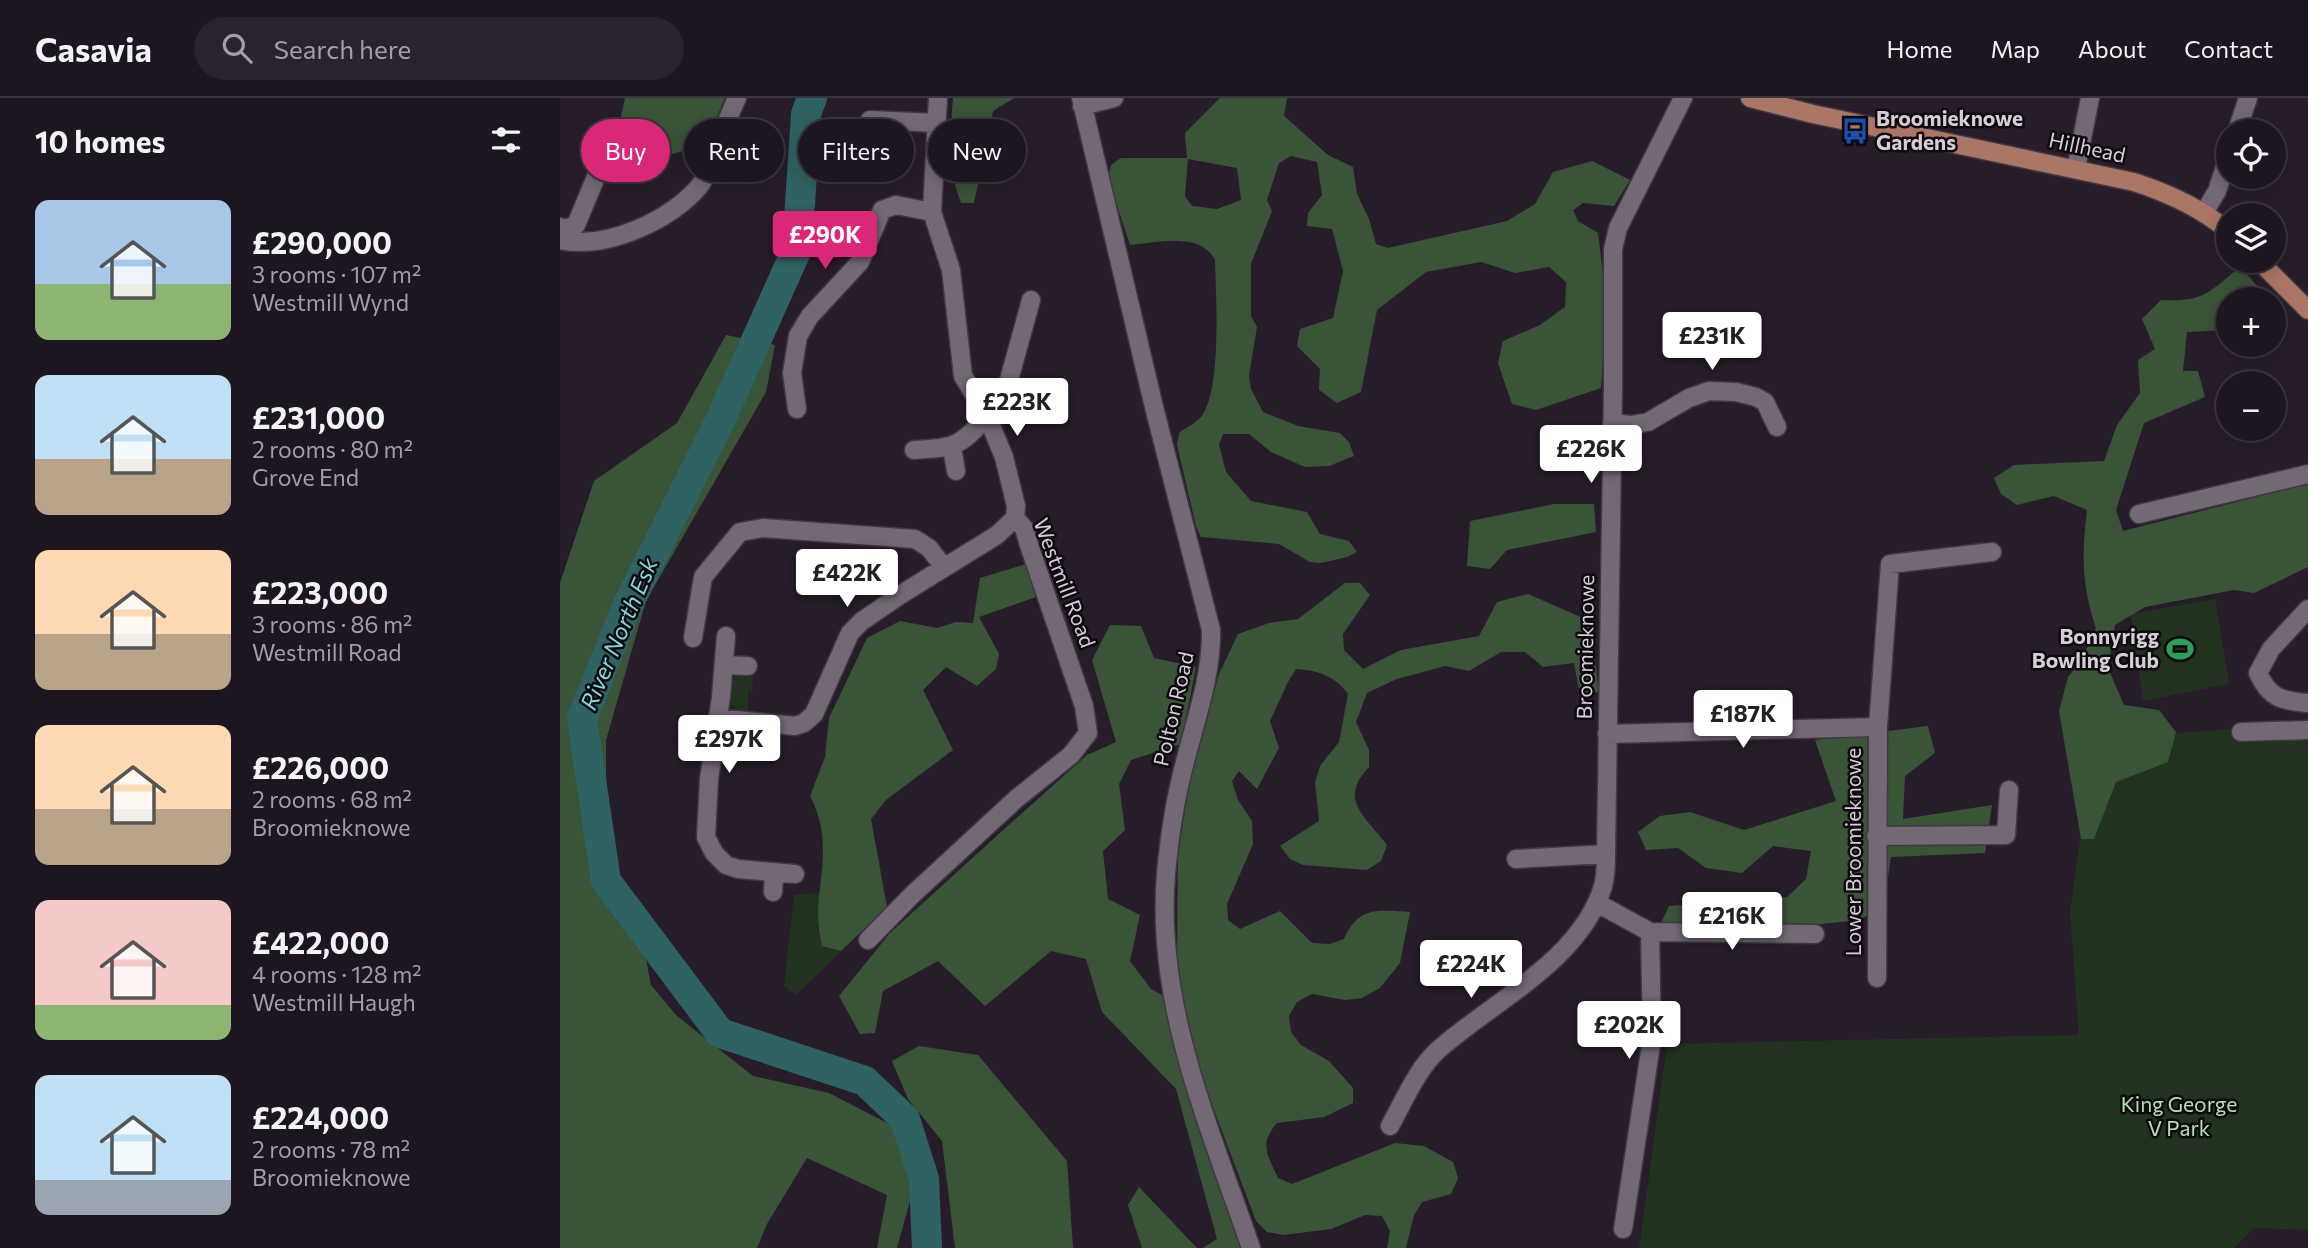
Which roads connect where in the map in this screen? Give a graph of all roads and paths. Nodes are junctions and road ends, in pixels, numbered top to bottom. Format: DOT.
graph roads {
  1 [pos="737,98"];
  2 [pos="938,98"];
  3 [pos="1114,98"];
  4 [pos="1683,98"];
  5 [pos="2090,98"];
  6 [pos="2248,98"];
  7 [pos="1755,99"];
  8 [pos="1082,102"];
  9 [pos="937,119"];
  10 [pos="2241,119"];
  11 [pos="2076,169"];
  12 [pos="594,182"];
  13 [pos="934,182"];
  14 [pos="2218,189"];
  15 [pos="932,212"];
  16 [pos="2204,213"];
  17 [pos="2216,222"];
  18 [pos="560,227"];
  19 [pos="560,240"];
  20 [pos="2271,273"];
  21 [pos="1031,300"];
  22 [pos="2308,310"];
  23 [pos="797,409"];
  24 [pos="985,414"];
  25 [pos="1612,423"];
  26 [pos="1777,427"];
  27 [pos="952,447"];
  28 [pos="914,450"];
  29 [pos="956,471"];
  30 [pos="2308,474"];
  31 [pos="2139,514"];
  32 [pos="1015,519"];
  33 [pos="1992,552"];
  34 [pos="944,567"];
  35 [pos="2308,609"];
  36 [pos="726,636"];
  37 [pos="693,638"];
  38 [pos="723,665"];
  39 [pos="748,666"];
  40 [pos="2308,703"];
  41 [pos="717,718"];
  42 [pos="1878,727"];
  43 [pos="2308,730"];
  44 [pos="2241,732"];
  45 [pos="1607,734"];
  46 [pos="2009,790"];
  47 [pos="1876,836"];
  48 [pos="1606,854"];
  49 [pos="1516,859"];
  50 [pos="774,873"];
  51 [pos="795,874"];
  52 [pos="773,892"];
  53 [pos="1597,903"];
  54 [pos="1650,932"];
  55 [pos="1815,934"];
  56 [pos="868,940"];
  57 [pos="1877,978"];
  58 [pos="1390,1126"];
  59 [pos="1623,1229"];
  60 [pos="1251,1248"];
  1 -- 19 [label="street"];
  2 -- 9 [label="street, Westmill Road"];
  3 -- 8 [label="street"];
  4 -- 25 [label="street, Broomieknowe"];
  5 -- 11 [label="street"];
  6 -- 10 [label="street"];
  7 -- 11 [label="main road, Hillhead"];
  8 -- 60 [label="street, Polton Road"];
  11 -- 16 [label="main road, Hillhead"];
  12 -- 18 [label="street"];
  13 -- 15 [label="street, Westmill Road"];
  14 -- 16 [label="street"];
  15 -- 23 [label="street"];
  15 -- 24 [label="street, Westmill Road"];
  16 -- 17 [label="main road, Hillhead"];
  20 -- 22 [label="main road"];
  21 -- 24 [label="street"];
  24 -- 27 [label="street"];
  24 -- 32 [label="street, Westmill Road"];
  25 -- 26 [label="street"];
  25 -- 45 [label="street, Broomieknowe"];
  27 -- 28 [label="street"];
  27 -- 29 [label="street"];
  30 -- 31 [label="street"];
  32 -- 34 [label="street"];
  32 -- 56 [label="street, Westmill Road"];
  33 -- 42 [label="street, Lower Broomieknowe"];
  34 -- 37 [label="street"];
  34 -- 41 [label="street"];
  35 -- 40 [label="street"];
  36 -- 38 [label="street"];
  38 -- 39 [label="street"];
  38 -- 41 [label="street"];
  41 -- 50 [label="street"];
  42 -- 45 [label="street, Lower Broomieknowe"];
  42 -- 47 [label="street, Lower Broomieknowe"];
  43 -- 44 [label="street"];
  45 -- 48 [label="street, Broomieknowe"];
  46 -- 47 [label="street"];
  47 -- 57 [label="street, Lower Broomieknowe"];
  48 -- 49 [label="street"];
  48 -- 53 [label="street, Broomieknowe"];
  50 -- 51 [label="street"];
  50 -- 52 [label="street"];
  53 -- 54 [label="street"];
  53 -- 58 [label="street, Broomieknowe"];
  54 -- 55 [label="street"];
  54 -- 59 [label="street"];
}
